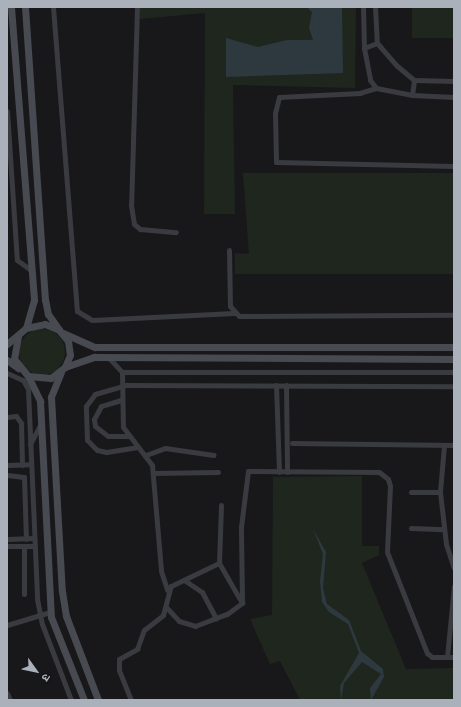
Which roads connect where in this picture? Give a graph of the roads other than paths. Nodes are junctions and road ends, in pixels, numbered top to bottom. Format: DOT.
graph roads {
  1 [pos="11,7"];
  2 [pos="25,7"];
  3 [pos="53,7"];
  4 [pos="137,7"];
  5 [pos="363,7"];
  6 [pos="375,7"];
  7 [pos="377,43"];
  8 [pos="364,48"];
  9 [pos="414,80"];
  10 [pos="454,81"];
  11 [pos="376,88"];
  12 [pos="412,95"];
  13 [pos="454,97"];
  14 [pos="7,111"];
  15 [pos="8,138"];
  16 [pos="454,166"];
  17 [pos="176,232"];
  18 [pos="229,250"];
  19 [pos="31,270"];
  20 [pos="234,313"];
  21 [pos="454,315"];
  22 [pos="26,328"];
  23 [pos="61,332"];
  24 [pos="18,336"];
  25 [pos="7,344"];
  26 [pos="454,347"];
  27 [pos="109,358"];
  28 [pos="454,359"];
  29 [pos="7,360"];
  30 [pos="63,370"];
  31 [pos="122,372"];
  32 [pos="454,372"];
  33 [pos="7,373"];
  34 [pos="25,374"];
  35 [pos="122,386"];
  36 [pos="276,386"];
  37 [pos="286,386"];
  38 [pos="454,386"];
  39 [pos="121,400"];
  40 [pos="7,417"];
  41 [pos="40,425"];
  42 [pos="128,436"];
  43 [pos="292,443"];
  44 [pos="30,445"];
  45 [pos="444,445"];
  46 [pos="454,445"];
  47 [pos="138,447"];
  48 [pos="146,455"];
  49 [pos="214,455"];
  50 [pos="31,464"];
  51 [pos="22,465"];
  52 [pos="7,466"];
  53 [pos="218,472"];
  54 [pos="278,472"];
  55 [pos="286,472"];
  56 [pos="154,473"];
  57 [pos="7,475"];
  58 [pos="411,492"];
  59 [pos="440,492"];
  60 [pos="221,505"];
  61 [pos="411,528"];
  62 [pos="444,529"];
  63 [pos="34,538"];
  64 [pos="26,539"];
  65 [pos="7,540"];
  66 [pos="7,546"];
  67 [pos="24,546"];
  68 [pos="34,546"];
  69 [pos="219,563"];
  70 [pos="454,568"];
  71 [pos="184,580"];
  72 [pos="454,586"];
  73 [pos="168,590"];
  74 [pos="24,594"];
  75 [pos="242,603"];
  76 [pos="166,607"];
  77 [pos="50,612"];
  78 [pos="40,616"];
  79 [pos="216,618"];
  80 [pos="7,625"];
  81 [pos="447,657"];
  82 [pos="454,657"];
  83 [pos="7,693"];
  84 [pos="10,700"];
  85 [pos="71,700"];
  86 [pos="84,700"];
  87 [pos="98,700"];
  88 [pos="131,700"];
  1 -- 19 [label="street"];
  2 -- 23 [label="street"];
  3 -- 20 [label="street"];
  4 -- 17 [label="street"];
  5 -- 8 [label="street"];
  6 -- 7 [label="street"];
  7 -- 8 [label="street"];
  7 -- 9 [label="street"];
  8 -- 11 [label="street"];
  9 -- 10 [label="street"];
  9 -- 12 [label="street"];
  11 -- 12 [label="street"];
  11 -- 16 [label="street"];
  12 -- 13 [label="street"];
  14 -- 15 [label="street"];
  15 -- 19 [label="street"];
  18 -- 20 [label="street"];
  19 -- 22 [label="street"];
  20 -- 21 [label="street"];
  22 -- 23 [label="street"];
  22 -- 24 [label="street"];
  23 -- 26 [label="street"];
  23 -- 30 [label="street"];
  24 -- 25 [label="street"];
  24 -- 34 [label="street"];
  27 -- 28 [label="street"];
  27 -- 30 [label="street"];
  27 -- 31 [label="street"];
  29 -- 34 [label="street"];
  30 -- 34 [label="street"];
  30 -- 87 [label="street"];
  31 -- 32 [label="street"];
  31 -- 35 [label="street"];
  33 -- 44 [label="street"];
  34 -- 41 [label="street"];
  35 -- 36 [label="street"];
  35 -- 39 [label="street"];
  35 -- 47 [label="street"];
  36 -- 37 [label="street"];
  36 -- 54 [label="street"];
  37 -- 38 [label="street"];
  37 -- 55 [label="street"];
  39 -- 42 [label="street"];
  39 -- 42 [label="street"];
  40 -- 51 [label="street"];
  41 -- 44 [label="street"];
  41 -- 77 [label="street"];
  42 -- 47 [label="street"];
  43 -- 45 [label="street"];
  44 -- 50 [label="street"];
  45 -- 46 [label="street"];
  45 -- 59 [label="street"];
  47 -- 48 [label="street"];
  48 -- 49 [label="street"];
  48 -- 56 [label="street"];
  50 -- 51 [label="street"];
  50 -- 63 [label="street"];
  51 -- 52 [label="street"];
  53 -- 56 [label="street"];
  54 -- 55 [label="street"];
  54 -- 75 [label="street"];
  55 -- 81 [label="street"];
  56 -- 73 [label="street"];
  57 -- 64 [label="street"];
  58 -- 59 [label="street"];
  59 -- 62 [label="street"];
  60 -- 69 [label="street"];
  61 -- 62 [label="street"];
  62 -- 70 [label="street"];
  63 -- 64 [label="street"];
  63 -- 68 [label="street"];
  64 -- 65 [label="street"];
  66 -- 67 [label="street"];
  67 -- 68 [label="street"];
  67 -- 74 [label="street"];
  68 -- 78 [label="street"];
  69 -- 71 [label="street"];
  69 -- 75 [label="street"];
  71 -- 73 [label="street"];
  71 -- 79 [label="street"];
  72 -- 81 [label="street"];
  73 -- 76 [label="street"];
  75 -- 79 [label="street"];
  76 -- 79 [label="street"];
  76 -- 88 [label="street"];
  77 -- 78 [label="street"];
  77 -- 86 [label="street"];
  78 -- 80 [label="street"];
  78 -- 85 [label="street"];
  81 -- 82 [label="street"];
  83 -- 84 [label="street"];
}
